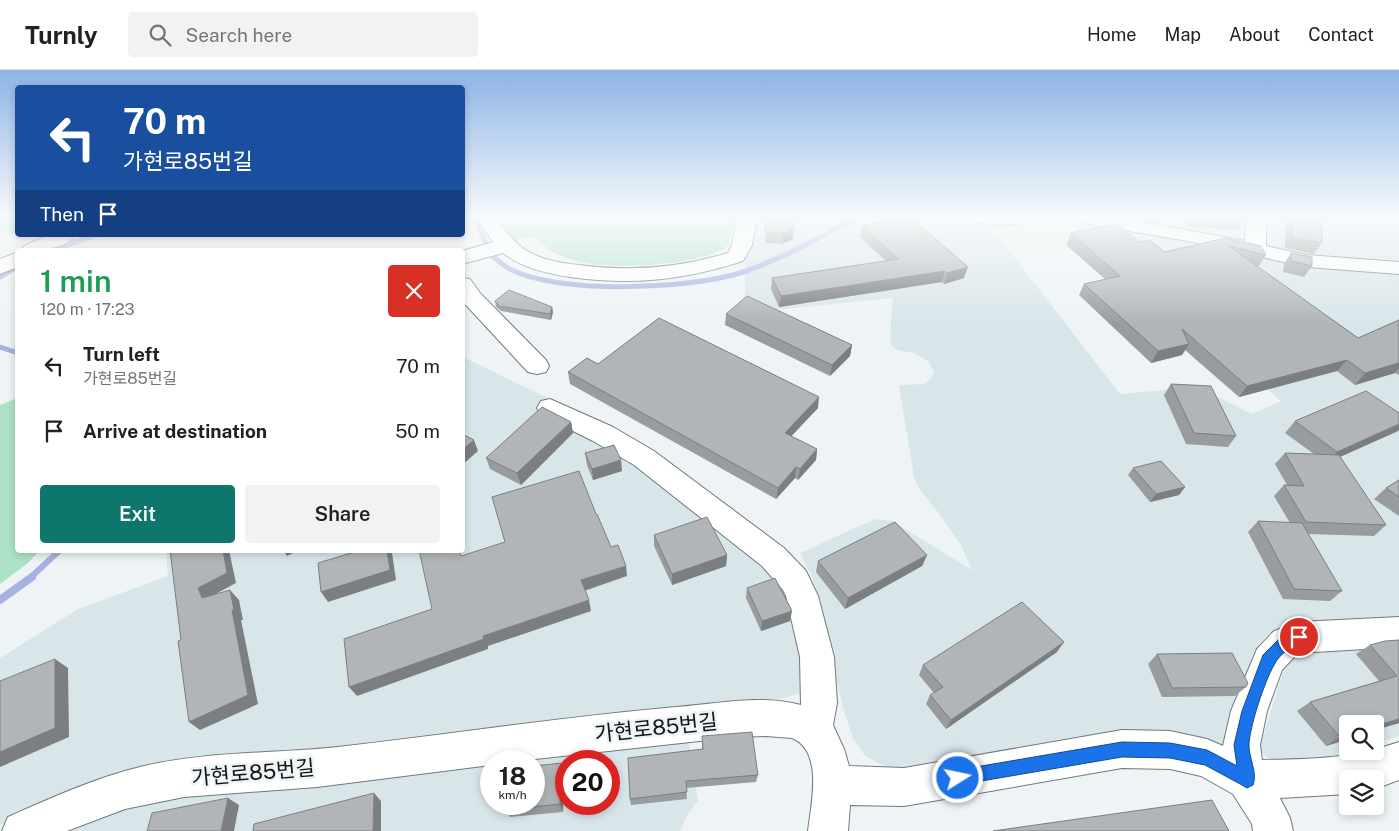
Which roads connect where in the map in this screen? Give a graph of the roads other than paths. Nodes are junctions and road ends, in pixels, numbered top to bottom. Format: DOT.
graph roads {
  1 [pos="478,254"];
  2 [pos="519,254"];
  3 [pos="738,254"];
  4 [pos="1272,254"];
  5 [pos="465,257"];
  6 [pos="15,260"];
  7 [pos="0,268"];
  8 [pos="1399,268"];
  9 [pos="465,288"];
  10 [pos="537,366"];
  11 [pos="550,408"];
  12 [pos="1399,632"];
  13 [pos="814,729"];
  14 [pos="1399,761"];
  15 [pos="1247,780"];
  16 [pos="832,785"];
  17 [pos="22,831"];
  18 [pos="828,831"];
  19 [pos="1274,831"];
  1 -- 5 [label="lane"];
  2 -- 3 [label="lane"];
  4 -- 8 [label="lane"];
  6 -- 7 [label="lane"];
  9 -- 10 [label="lane"];
  11 -- 13 [label="lane"];
  12 -- 15 [label="lane"];
  13 -- 16 [label="lane"];
  13 -- 17 [label="lane, 가현로85번길"];
  14 -- 15 [label="lane"];
  15 -- 16 [label="lane"];
  15 -- 19 [label="lane"];
  16 -- 18 [label="lane"];
}
